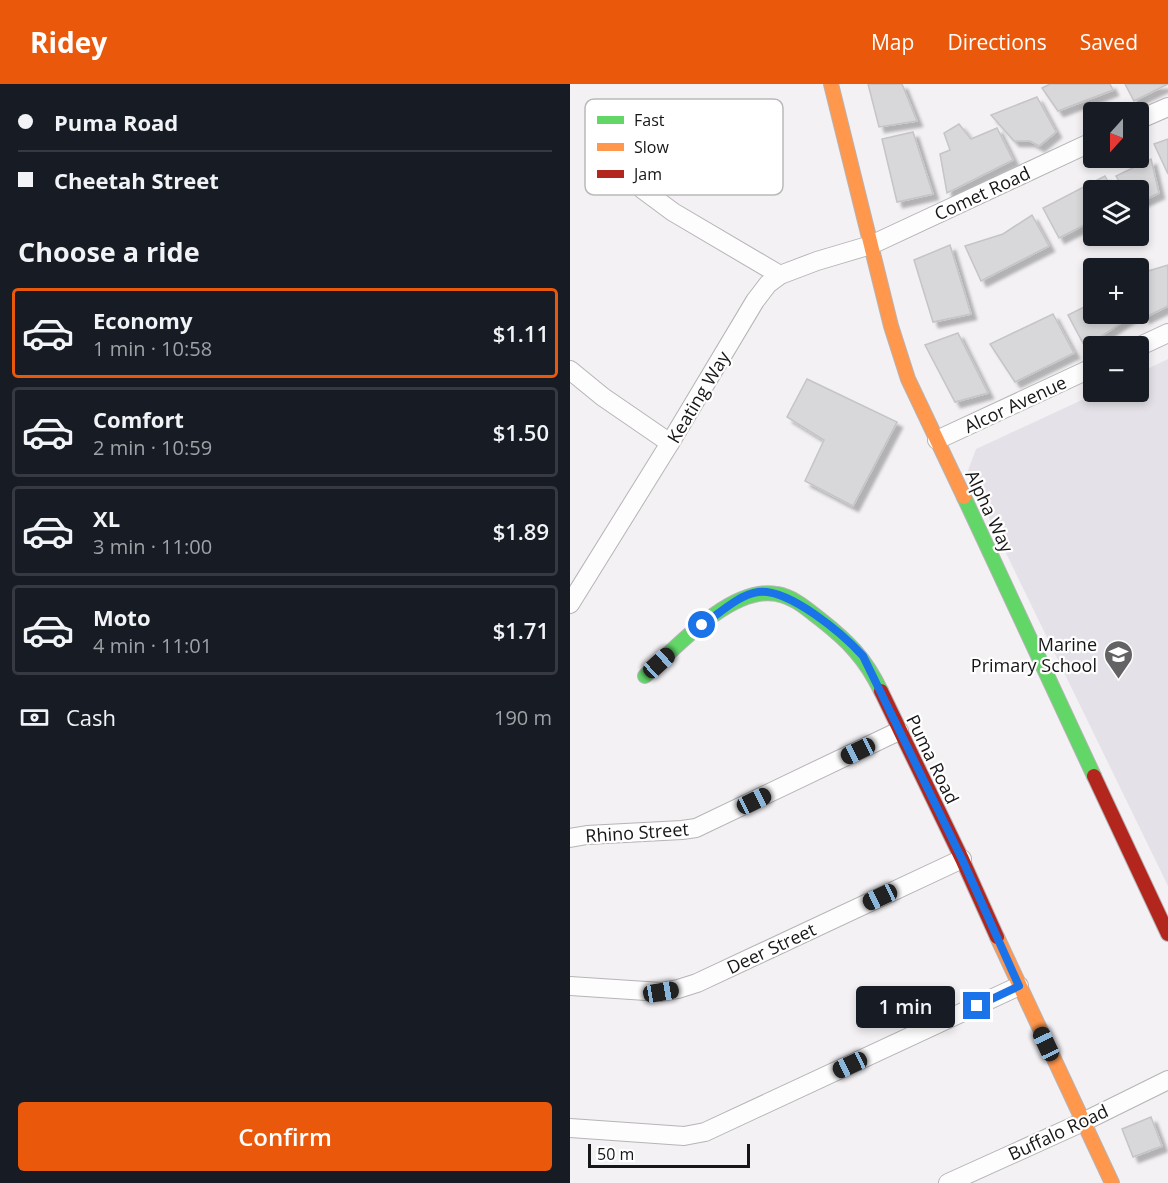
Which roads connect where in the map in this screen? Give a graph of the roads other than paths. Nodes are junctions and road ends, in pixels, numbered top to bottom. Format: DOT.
graph roads {
  1 [pos="831,84"];
  2 [pos="1168,107"];
  3 [pos="1149,115"];
  4 [pos="1083,146"];
  5 [pos="650,195"];
  6 [pos="871,245"];
  7 [pos="780,275"];
  8 [pos="1168,333"];
  9 [pos="1149,342"];
  10 [pos="570,370"];
  11 [pos="1083,373"];
  12 [pos="937,440"];
  13 [pos="670,443"];
  14 [pos="570,604"];
  15 [pos="645,676"];
  16 [pos="899,731"];
  17 [pos="570,838"];
  18 [pos="962,859"];
  19 [pos="1168,934"];
  20 [pos="570,986"];
  21 [pos="1019,986"];
  22 [pos="1168,1080"];
  23 [pos="1083,1122"];
  24 [pos="570,1128"];
  25 [pos="948,1183"];
  26 [pos="1112,1183"];
  1 -- 6 [label="street, Alpha Way"];
  2 -- 3 [label="street"];
  4 -- 6 [label="street, Comet Road"];
  5 -- 7 [label="street"];
  6 -- 7 [label="street, Keating Way"];
  6 -- 12 [label="street, Alpha Way"];
  7 -- 13 [label="street, Keating Way"];
  8 -- 9 [label="street"];
  10 -- 13 [label="street"];
  11 -- 12 [label="street, Alcor Avenue"];
  12 -- 19 [label="street, Alpha Way"];
  13 -- 14 [label="street, Keating Way"];
  15 -- 16 [label="street, Puma Road"];
  16 -- 17 [label="street, Rhino Street"];
  16 -- 18 [label="street, Puma Road"];
  18 -- 20 [label="street, Deer Street"];
  18 -- 21 [label="street, Puma Road"];
  21 -- 23 [label="street, Puma Road"];
  21 -- 24 [label="street"];
  22 -- 23 [label="street, Buffalo Road"];
  23 -- 25 [label="street, Buffalo Road"];
  23 -- 26 [label="street, Puma Road"];
}
